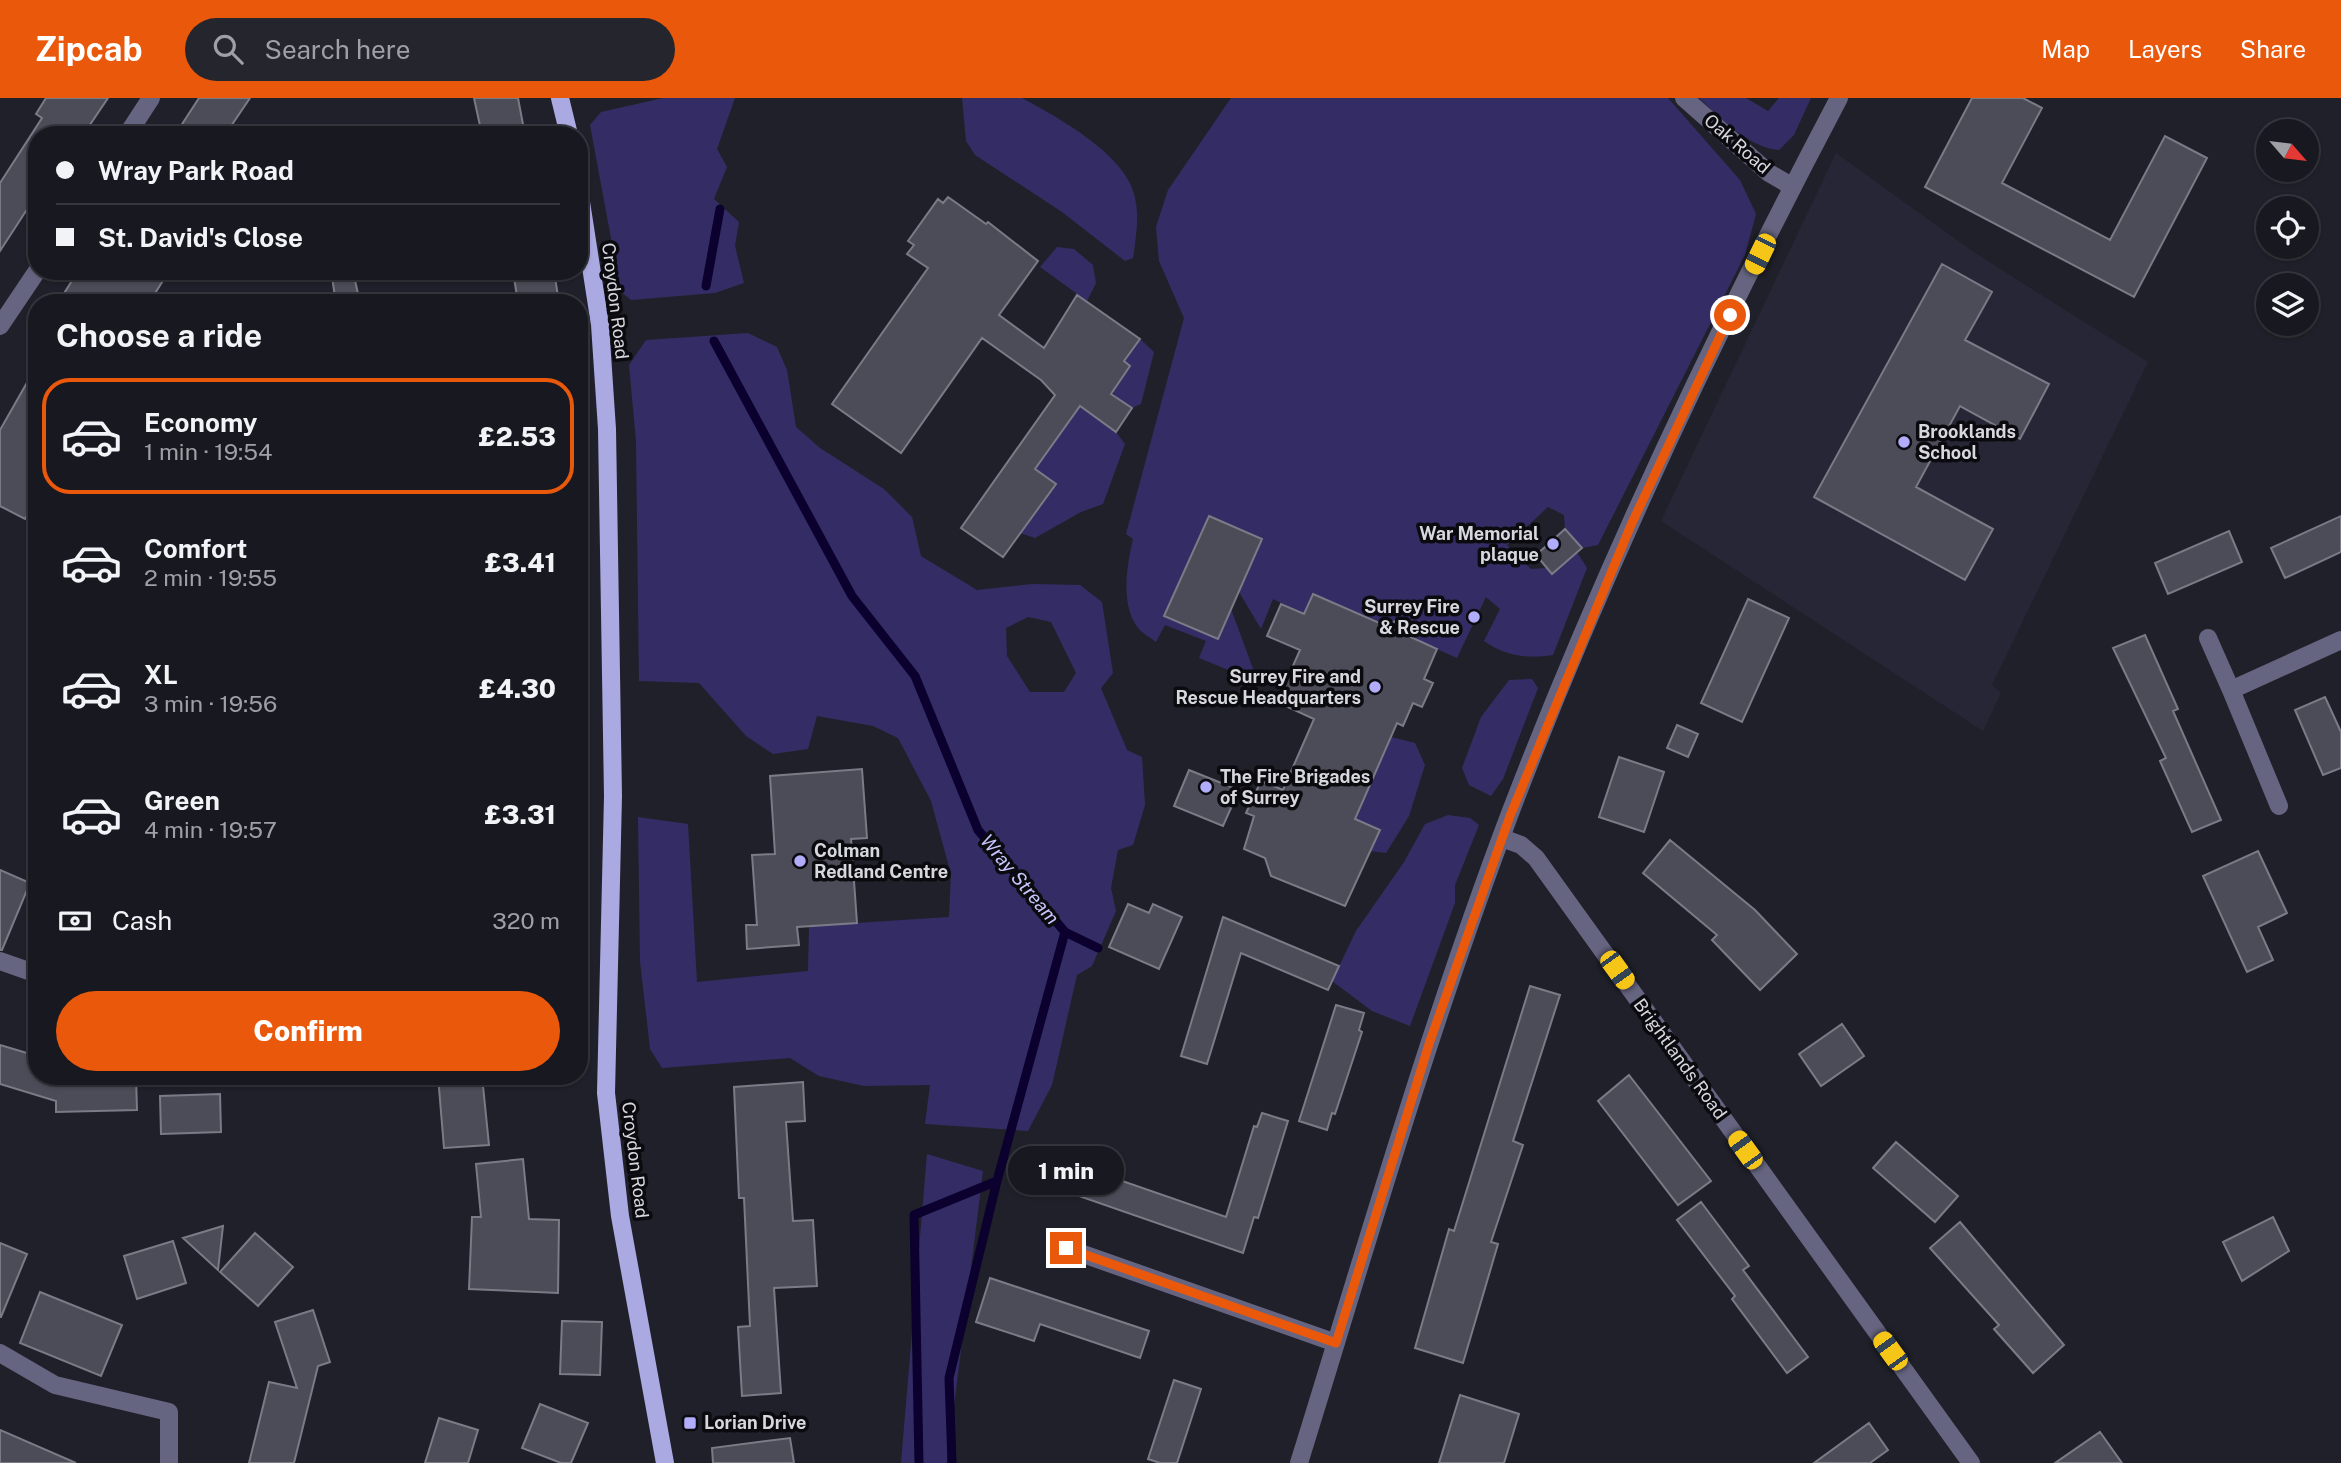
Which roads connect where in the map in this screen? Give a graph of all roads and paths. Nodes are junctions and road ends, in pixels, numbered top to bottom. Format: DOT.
graph roads {
  1 [pos="152,98"];
  2 [pos="560,98"];
  3 [pos="1684,98"];
  4 [pos="1839,98"];
  5 [pos="133,126"];
  6 [pos="567,126"];
  7 [pos="1793,187"];
  8 [pos="588,247"];
  9 [pos="31,280"];
  10 [pos="0,326"];
  11 [pos="2208,638"];
  12 [pos="2341,640"];
  13 [pos="2231,690"];
  14 [pos="2279,806"];
  15 [pos="1502,838"];
  16 [pos="0,961"];
  17 [pos="28,971"];
  18 [pos="1066,1248"];
  19 [pos="1336,1343"];
  20 [pos="0,1353"];
  21 [pos="169,1463"];
  22 [pos="665,1463"];
  23 [pos="1299,1463"];
  24 [pos="1971,1463"];
  1 -- 5 [label="street"];
  2 -- 6 [label="main road"];
  3 -- 7 [label="street, Oak Road"];
  4 -- 7 [label="street"];
  7 -- 15 [label="street"];
  8 -- 22 [label="main road, Croydon Road"];
  9 -- 10 [label="street"];
  11 -- 13 [label="street"];
  12 -- 13 [label="street"];
  13 -- 14 [label="street"];
  15 -- 19 [label="street"];
  15 -- 24 [label="street, Brightlands Road"];
  16 -- 17 [label="street"];
  18 -- 19 [label="street"];
  19 -- 23 [label="street"];
  20 -- 21 [label="street"];
}
